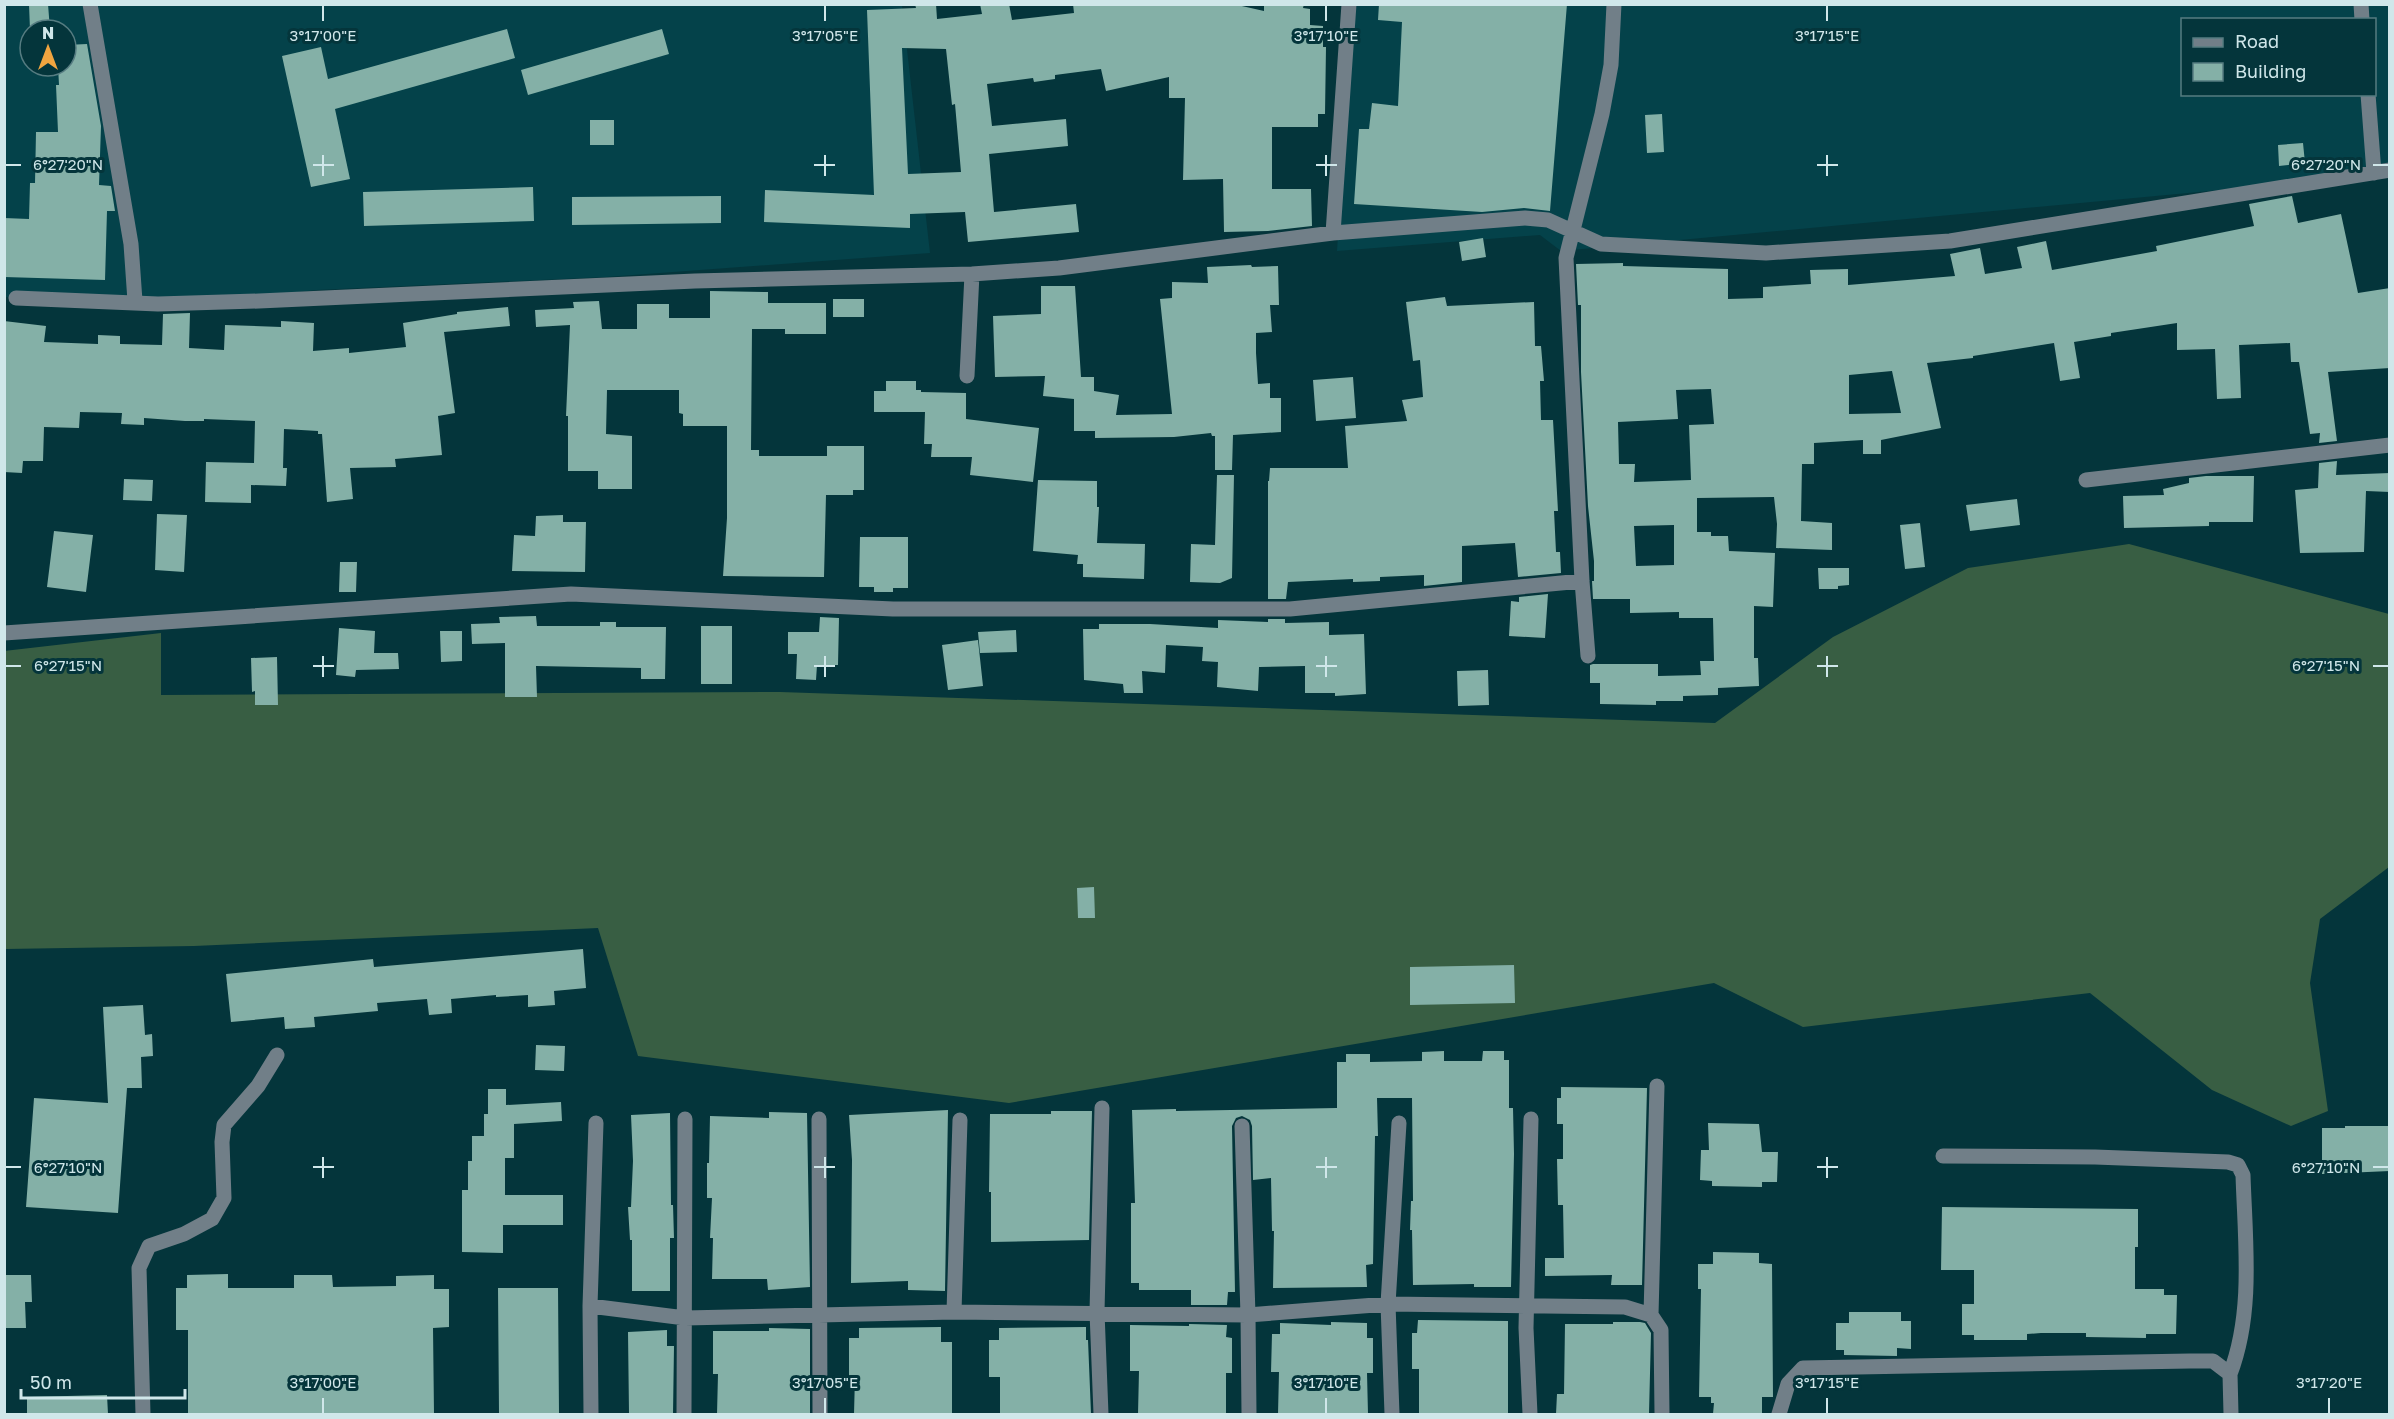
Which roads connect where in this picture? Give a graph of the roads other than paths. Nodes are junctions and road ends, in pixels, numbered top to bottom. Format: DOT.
graph roads {
  1 [pos="90,4"];
  2 [pos="1349,4"];
  3 [pos="1614,4"];
  4 [pos="2368,96"];
  5 [pos="2382,172"];
  6 [pos="1573,231"];
  7 [pos="1333,233"];
  8 [pos="972,274"];
  9 [pos="16,298"];
  10 [pos="135,301"];
  11 [pos="967,376"];
  12 [pos="2390,445"];
  13 [pos="2086,480"];
  14 [pos="1581,581"];
  15 [pos="4,633"];
  16 [pos="1588,656"];
  17 [pos="277,1055"];
  18 [pos="1657,1086"];
  19 [pos="1102,1108"];
  20 [pos="685,1119"];
  21 [pos="819,1119"];
  22 [pos="1531,1119"];
  23 [pos="960,1120"];
  24 [pos="596,1122"];
  25 [pos="1399,1122"];
  26 [pos="1242,1126"];
  27 [pos="1943,1156"];
  28 [pos="1388,1304"];
  29 [pos="1527,1305"];
  30 [pos="590,1306"];
  31 [pos="954,1312"];
  32 [pos="1097,1312"];
  33 [pos="1248,1315"];
  34 [pos="1651,1315"];
  35 [pos="820,1317"];
  36 [pos="685,1318"];
  37 [pos="2230,1374"];
  38 [pos="143,1414"];
  39 [pos="591,1414"];
  40 [pos="684,1414"];
  41 [pos="820,1414"];
  42 [pos="1101,1414"];
  43 [pos="1249,1414"];
  44 [pos="1392,1414"];
  45 [pos="1530,1414"];
  46 [pos="1662,1414"];
  47 [pos="1779,1414"];
  48 [pos="2231,1414"];
  1 -- 10 [label="street"];
  2 -- 7 [label="street"];
  3 -- 6 [label="street"];
  4 -- 5 [label="street"];
  5 -- 6 [label="street"];
  6 -- 7 [label="street"];
  6 -- 14 [label="street"];
  7 -- 8 [label="street"];
  8 -- 10 [label="street"];
  8 -- 11 [label="street"];
  9 -- 10 [label="street"];
  12 -- 13 [label="street"];
  14 -- 15 [label="street"];
  14 -- 16 [label="street"];
  17 -- 38 [label="street"];
  18 -- 34 [label="street"];
  19 -- 32 [label="street"];
  20 -- 36 [label="street"];
  21 -- 35 [label="street"];
  22 -- 29 [label="street"];
  23 -- 31 [label="street"];
  24 -- 30 [label="street"];
  25 -- 28 [label="street"];
  26 -- 33 [label="street"];
  27 -- 37 [label="street"];
  28 -- 29 [label="street"];
  28 -- 33 [label="street"];
  28 -- 44 [label="street"];
  29 -- 34 [label="street"];
  29 -- 45 [label="street"];
  30 -- 36 [label="street"];
  30 -- 39 [label="street"];
  31 -- 32 [label="street"];
  31 -- 35 [label="street"];
  32 -- 33 [label="street"];
  32 -- 42 [label="street"];
  33 -- 43 [label="street"];
  34 -- 46 [label="street"];
  35 -- 36 [label="street"];
  35 -- 41 [label="street"];
  36 -- 40 [label="street"];
  37 -- 47 [label="street"];
  37 -- 48 [label="street"];
}
